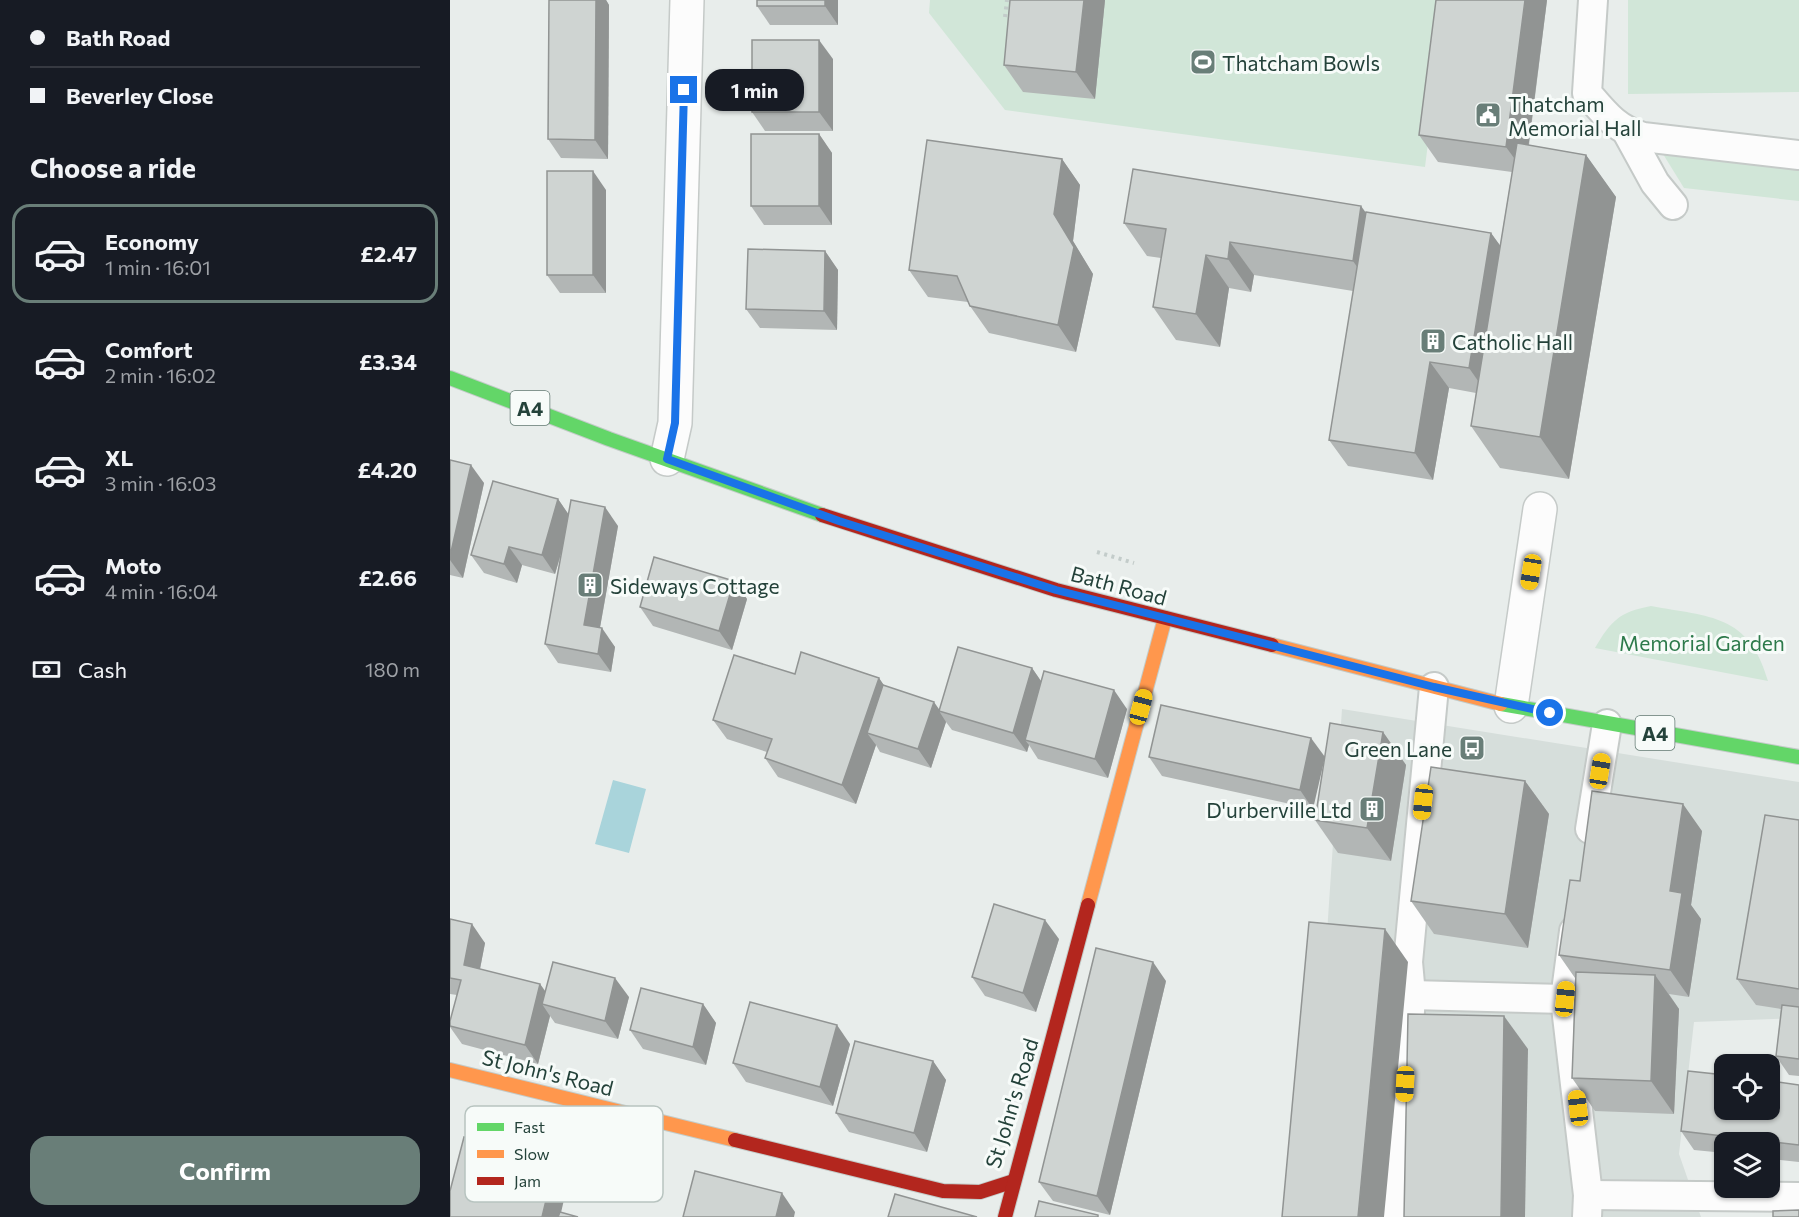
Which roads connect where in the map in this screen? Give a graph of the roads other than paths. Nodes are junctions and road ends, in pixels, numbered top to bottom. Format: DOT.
graph roads {
  1 [pos="687,0"];
  2 [pos="1593,0"];
  3 [pos="1627,132"];
  4 [pos="1799,155"];
  5 [pos="1673,205"];
  6 [pos="450,378"];
  7 [pos="667,459"];
  8 [pos="1540,509"];
  9 [pos="1165,618"];
  10 [pos="1434,687"];
  11 [pos="1511,706"];
  12 [pos="1607,724"];
  13 [pos="1799,757"];
  14 [pos="1587,853"];
  15 [pos="1579,900"];
  16 [pos="1411,995"];
  17 [pos="1565,999"];
  18 [pos="450,1070"];
  19 [pos="597,1106"];
  20 [pos="663,1122"];
  21 [pos="1014,1181"];
  22 [pos="1799,1197"];
  23 [pos="1588,1206"];
  24 [pos="1005,1217"];
  25 [pos="1397,1217"];
  1 -- 7 [label="street"];
  2 -- 3 [label="lane"];
  3 -- 4 [label="lane"];
  3 -- 5 [label="lane"];
  6 -- 7 [label="main road, Bath Road / A4"];
  7 -- 9 [label="main road, Bath Road / A4"];
  8 -- 11 [label="street"];
  9 -- 10 [label="main road, Bath Road / A4"];
  9 -- 21 [label="main road, St John's Road"];
  10 -- 11 [label="main road, Bath Road / A4"];
  10 -- 16 [label="lane"];
  11 -- 12 [label="main road, Bath Road / A4"];
  12 -- 13 [label="main road, Bath Road / A4"];
  12 -- 14 [label="lane"];
  15 -- 17 [label="lane"];
  16 -- 17 [label="lane"];
  16 -- 25 [label="lane"];
  17 -- 23 [label="lane"];
  18 -- 19 [label="main road, St John's Road"];
  20 -- 21 [label="main road, St John's Road"];
  21 -- 24 [label="main road"];
  22 -- 23 [label="lane"];
}
